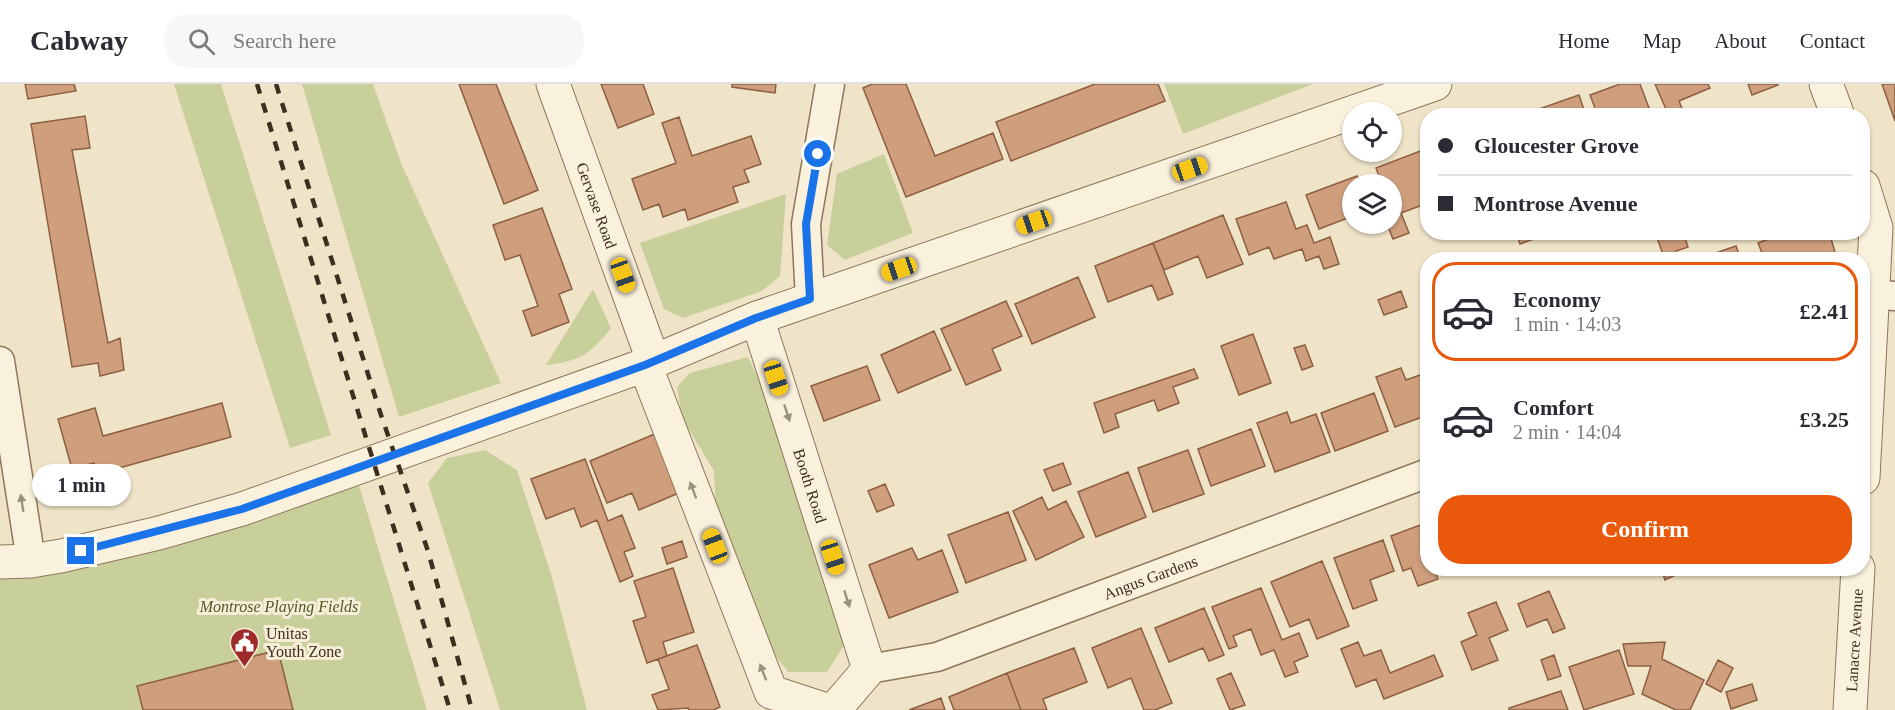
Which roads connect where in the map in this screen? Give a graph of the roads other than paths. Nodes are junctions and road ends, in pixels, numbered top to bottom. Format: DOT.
graph roads {
  1 [pos="554,84"];
  2 [pos="830,84"];
  3 [pos="1436,84"];
  4 [pos="1826,84"];
  5 [pos="1835,108"];
  6 [pos="1870,209"];
  7 [pos="810,299"];
  8 [pos="1875,302"];
  9 [pos="756,318"];
  10 [pos="0,361"];
  11 [pos="649,363"];
  12 [pos="1870,375"];
  13 [pos="1420,476"];
  14 [pos="16,561"];
  15 [pos="1858,576"];
  16 [pos="869,669"];
  17 [pos="826,710"];
  18 [pos="834,710"];
  19 [pos="1850,710"];
  1 -- 11 [label="street, Gervase Road"];
  2 -- 7 [label="street"];
  3 -- 7 [label="street"];
  4 -- 5 [label="street"];
  6 -- 8 [label="street"];
  7 -- 9 [label="street"];
  8 -- 12 [label="street"];
  9 -- 11 [label="street"];
  9 -- 16 [label="street, Booth Road, one-way"];
  14 -- 10 [label="street, one-way"];
  11 -- 14 [label="street"];
  17 -- 11 [label="street, one-way"];
  13 -- 16 [label="street, Angus Gardens"];
  15 -- 19 [label="street, Lanacre Avenue"];
  16 -- 18 [label="street"];
}
